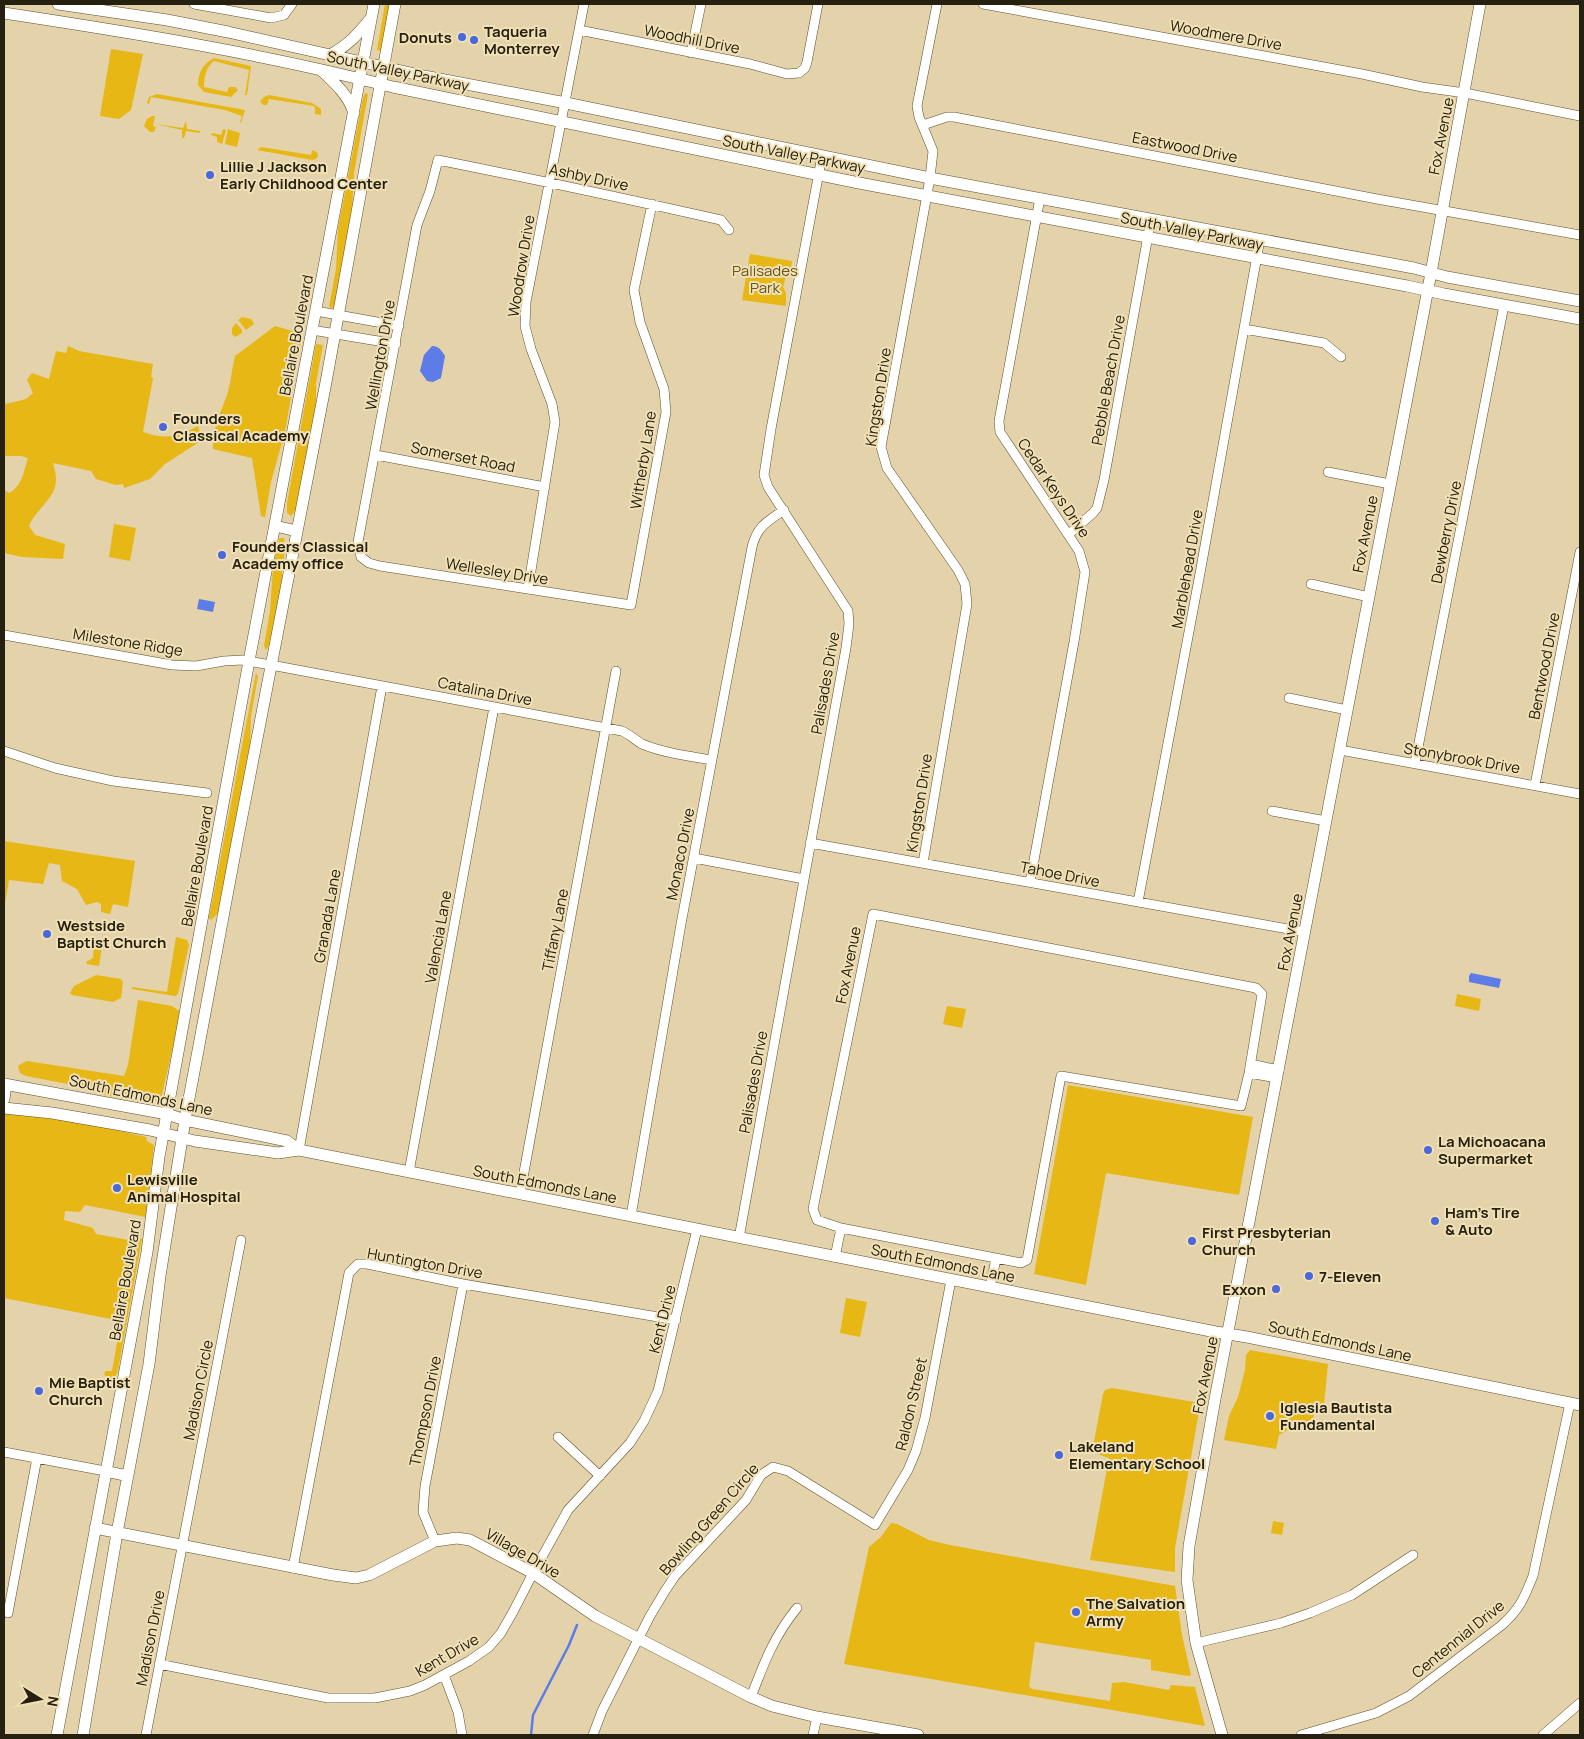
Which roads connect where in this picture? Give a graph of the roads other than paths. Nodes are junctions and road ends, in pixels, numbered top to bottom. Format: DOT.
graph roads {
  1 [pos="58,4"];
  2 [pos="194,4"];
  3 [pos="292,4"];
  4 [pos="374,4"];
  5 [pos="395,4"];
  6 [pos="584,4"];
  7 [pos="701,4"];
  8 [pos="818,4"];
  9 [pos="937,4"];
  10 [pos="983,4"];
  11 [pos="1480,4"];
  12 [pos="4,14"];
  13 [pos="372,17"];
  14 [pos="579,30"];
  15 [pos="691,53"];
  16 [pos="330,54"];
  17 [pos="364,62"];
  18 [pos="383,67"];
  19 [pos="321,70"];
  20 [pos="360,79"];
  21 [pos="380,84"];
  22 [pos="1465,93"];
  23 [pos="566,103"];
  24 [pos="354,114"];
  25 [pos="1580,116"];
  26 [pos="561,122"];
  27 [pos="923,125"];
  28 [pos="822,156"];
  29 [pos="438,160"];
  30 [pos="817,174"];
  31 [pos="930,178"];
  32 [pos="549,182"];
  33 [pos="927,195"];
  34 [pos="1040,198"];
  35 [pos="652,204"];
  36 [pos="1443,210"];
  37 [pos="1037,216"];
  38 [pos="1151,219"];
  39 [pos="729,230"];
  40 [pos="1580,235"];
  41 [pos="1148,238"];
  42 [pos="1260,239"];
  43 [pos="1256,259"];
  44 [pos="1431,273"];
  45 [pos="1427,290"];
  46 [pos="1580,301"];
  47 [pos="1504,305"];
  48 [pos="316,311"];
  49 [pos="338,315"];
  50 [pos="1580,319"];
  51 [pos="399,326"];
  52 [pos="1244,329"];
  53 [pos="312,330"];
  54 [pos="335,334"];
  55 [pos="396,344"];
  56 [pos="1341,357"];
  57 [pos="376,455"];
  58 [pos="1328,472"];
  59 [pos="1390,484"];
  60 [pos="545,487"];
  61 [pos="784,510"];
  62 [pos="275,526"];
  63 [pos="297,532"];
  64 [pos="1069,534"];
  65 [pos="1580,552"];
  66 [pos="360,557"];
  67 [pos="1311,584"];
  68 [pos="528,589"];
  69 [pos="1369,597"];
  70 [pos="631,605"];
  71 [pos="4,635"];
  72 [pos="249,661"];
  73 [pos="271,665"];
  74 [pos="616,671"];
  75 [pos="382,686"];
  76 [pos="1290,698"];
  77 [pos="494,707"];
  78 [pos="1347,710"];
  79 [pos="606,728"];
  80 [pos="1340,750"];
  81 [pos="4,751"];
  82 [pos="711,760"];
  83 [pos="1415,763"];
  84 [pos="1535,786"];
  85 [pos="207,792"];
  86 [pos="1580,794"];
  87 [pos="1272,811"];
  88 [pos="1326,821"];
  89 [pos="810,843"];
  90 [pos="694,858"];
  91 [pos="923,863"];
  92 [pos="804,878"];
  93 [pos="1030,882"];
  94 [pos="1138,902"];
  95 [pos="201,931"];
  96 [pos="1305,932"];
  97 [pos="220,934"];
  98 [pos="1250,1068"];
  99 [pos="1278,1074"];
  100 [pos="5,1084"];
  101 [pos="4,1099"];
  102 [pos="4,1108"];
  103 [pos="167,1114"];
  104 [pos="185,1120"];
  105 [pos="164,1133"];
  106 [pos="182,1138"];
  107 [pos="299,1150"];
  108 [pos="408,1172"];
  109 [pos="520,1194"];
  110 [pos="631,1216"];
  111 [pos="841,1228"];
  112 [pos="697,1229"];
  113 [pos="739,1238"];
  114 [pos="241,1240"];
  115 [pos="835,1256"];
  116 [pos="996,1259"];
  117 [pos="951,1280"];
  118 [pos="464,1284"];
  119 [pos="990,1287"];
  120 [pos="676,1320"];
  121 [pos="1228,1334"];
  122 [pos="1575,1404"];
  123 [pos="558,1438"];
  124 [pos="4,1452"];
  125 [pos="37,1458"];
  126 [pos="105,1471"];
  127 [pos="128,1476"];
  128 [pos="600,1476"];
  129 [pos="875,1525"];
  130 [pos="95,1528"];
  131 [pos="117,1533"];
  132 [pos="435,1541"];
  133 [pos="183,1546"];
  134 [pos="1413,1554"];
  135 [pos="293,1568"];
  136 [pos="533,1573"];
  137 [pos="797,1608"];
  138 [pos="8,1613"];
  139 [pos="638,1639"];
  140 [pos="1196,1643"];
  141 [pos="159,1664"];
  142 [pos="444,1675"];
  143 [pos="751,1697"];
  144 [pos="1580,1703"];
  145 [pos="817,1717"];
  146 [pos="57,1735"];
  147 [pos="82,1735"];
  148 [pos="146,1735"];
  149 [pos="462,1735"];
  150 [pos="593,1735"];
  151 [pos="813,1735"];
  152 [pos="918,1735"];
  153 [pos="1222,1735"];
  154 [pos="1301,1735"];
  155 [pos="1543,1735"];
  1 -- 16 [label="main road, South Valley Parkway"];
  2 -- 3 [label="street"];
  4 -- 13 [label="main road, Bellaire Boulevard"];
  5 -- 18 [label="main road"];
  6 -- 14 [label="street, Woodrow Drive"];
  7 -- 15 [label="street"];
  8 -- 15 [label="street, Woodhill Drive"];
  9 -- 27 [label="street, Kingston Drive"];
  10 -- 22 [label="street, Woodmere Drive"];
  11 -- 22 [label="main road, Fox Avenue"];
  12 -- 19 [label="main road, South Valley Parkway"];
  13 -- 16 [label="main road"];
  13 -- 17 [label="main road, Bellaire Boulevard"];
  14 -- 15 [label="street, Woodhill Drive"];
  14 -- 23 [label="street, Woodrow Drive"];
  16 -- 17 [label="main road, South Valley Parkway"];
  17 -- 18 [label="main road, South Valley Parkway"];
  17 -- 20 [label="main road, Bellaire Boulevard"];
  18 -- 21 [label="main road"];
  18 -- 23 [label="main road, South Valley Parkway"];
  19 -- 20 [label="main road, South Valley Parkway"];
  19 -- 24 [label="main road"];
  20 -- 21 [label="main road, South Valley Parkway"];
  20 -- 24 [label="main road, Bellaire Boulevard"];
  21 -- 26 [label="main road, South Valley Parkway"];
  21 -- 49 [label="main road"];
  22 -- 25 [label="street, Woodmere Drive"];
  22 -- 36 [label="main road, Fox Avenue"];
  23 -- 26 [label="street, Woodrow Drive"];
  23 -- 28 [label="main road, South Valley Parkway"];
  24 -- 48 [label="main road, Bellaire Boulevard"];
  26 -- 30 [label="main road, South Valley Parkway"];
  26 -- 32 [label="street, Woodrow Drive"];
  27 -- 31 [label="street, Kingston Drive"];
  27 -- 36 [label="street, Eastwood Drive"];
  28 -- 30 [label="street, Palisades Drive"];
  28 -- 31 [label="main road, South Valley Parkway"];
  29 -- 32 [label="street, Ashby Drive"];
  29 -- 51 [label="street, Wellington Drive"];
  30 -- 33 [label="main road, South Valley Parkway"];
  30 -- 61 [label="street, Palisades Drive"];
  31 -- 33 [label="street, Kingston Drive"];
  31 -- 34 [label="main road, South Valley Parkway"];
  32 -- 35 [label="street, Ashby Drive"];
  32 -- 60 [label="street, Woodrow Drive"];
  33 -- 37 [label="main road, South Valley Parkway"];
  33 -- 91 [label="street, Kingston Drive"];
  34 -- 37 [label="street, Cedar Keys Drive"];
  34 -- 38 [label="main road, South Valley Parkway"];
  35 -- 39 [label="street, Ashby Drive"];
  35 -- 70 [label="street, Witherby Lane"];
  36 -- 40 [label="street, Eastwood Drive"];
  36 -- 44 [label="main road, Fox Avenue"];
  37 -- 41 [label="main road, South Valley Parkway"];
  37 -- 64 [label="street, Cedar Keys Drive"];
  38 -- 41 [label="street, Pebble Beach Drive"];
  38 -- 42 [label="main road, South Valley Parkway"];
  41 -- 43 [label="main road, South Valley Parkway"];
  41 -- 64 [label="street, Pebble Beach Drive"];
  42 -- 43 [label="street, Marblehead Drive"];
  42 -- 44 [label="main road, South Valley Parkway"];
  43 -- 45 [label="main road, South Valley Parkway"];
  43 -- 52 [label="street, Marblehead Drive"];
  44 -- 45 [label="main road, Fox Avenue"];
  44 -- 46 [label="main road, South Valley Parkway"];
  45 -- 47 [label="main road, South Valley Parkway"];
  45 -- 59 [label="main road, Fox Avenue"];
  47 -- 50 [label="main road, South Valley Parkway"];
  47 -- 83 [label="street, Dewberry Drive"];
  48 -- 49 [label="street"];
  48 -- 53 [label="main road, Bellaire Boulevard"];
  49 -- 51 [label="street"];
  49 -- 54 [label="main road"];
  51 -- 55 [label="street, Wellington Drive"];
  52 -- 56 [label="street"];
  52 -- 94 [label="street, Marblehead Drive"];
  53 -- 54 [label="street"];
  53 -- 62 [label="main road, Bellaire Boulevard"];
  54 -- 55 [label="street"];
  54 -- 63 [label="main road"];
  55 -- 57 [label="street, Wellington Drive"];
  57 -- 60 [label="street, Somerset Road"];
  57 -- 66 [label="street, Wellington Drive"];
  58 -- 59 [label="street"];
  59 -- 69 [label="main road, Fox Avenue"];
  60 -- 68 [label="street, Woodrow Drive"];
  61 -- 82 [label="street, Monaco Drive"];
  61 -- 89 [label="street, Palisades Drive"];
  62 -- 63 [label="main road"];
  62 -- 72 [label="main road, Bellaire Boulevard"];
  63 -- 73 [label="main road"];
  64 -- 93 [label="street, Cedar Keys Drive"];
  65 -- 84 [label="street, Bentwood Drive"];
  66 -- 68 [label="street, Wellesley Drive"];
  67 -- 69 [label="street"];
  68 -- 70 [label="street, Wellesley Drive"];
  69 -- 78 [label="main road, Fox Avenue"];
  71 -- 72 [label="street, Milestone Ridge"];
  72 -- 73 [label="street, Catalina Drive"];
  72 -- 95 [label="main road, Bellaire Boulevard"];
  73 -- 75 [label="street, Catalina Drive"];
  73 -- 97 [label="main road"];
  74 -- 79 [label="street, Tiffany Lane"];
  75 -- 77 [label="street, Catalina Drive"];
  75 -- 107 [label="street, Granada Lane"];
  76 -- 78 [label="street"];
  77 -- 79 [label="street, Catalina Drive"];
  77 -- 108 [label="street, Valencia Lane"];
  78 -- 80 [label="main road, Fox Avenue"];
  79 -- 82 [label="street, Catalina Drive"];
  79 -- 109 [label="street, Tiffany Lane"];
  80 -- 83 [label="street, Stonybrook Drive"];
  80 -- 88 [label="main road, Fox Avenue"];
  81 -- 85 [label="street"];
  82 -- 90 [label="street, Monaco Drive"];
  83 -- 84 [label="street, Stonybrook Drive"];
  84 -- 86 [label="street, Stonybrook Drive"];
  87 -- 88 [label="street"];
  88 -- 96 [label="main road, Fox Avenue"];
  89 -- 91 [label="street, Tahoe Drive"];
  89 -- 92 [label="street, Palisades Drive"];
  90 -- 92 [label="street"];
  90 -- 110 [label="street, Monaco Drive"];
  91 -- 93 [label="street, Tahoe Drive"];
  92 -- 113 [label="street, Palisades Drive"];
  93 -- 94 [label="street, Tahoe Drive"];
  94 -- 96 [label="street, Tahoe Drive"];
  95 -- 97 [label="main road"];
  95 -- 103 [label="main road, Bellaire Boulevard"];
  96 -- 99 [label="main road, Fox Avenue"];
  97 -- 104 [label="main road"];
  98 -- 99 [label="street"];
  98 -- 111 [label="street, Fox Avenue"];
  98 -- 116 [label="street, Fox Avenue"];
  99 -- 121 [label="main road, Fox Avenue"];
  100 -- 101 [label="main road"];
  100 -- 103 [label="main road, South Edmonds Lane"];
  102 -- 105 [label="main road, South Edmonds Lane"];
  103 -- 104 [label="main road, South Edmonds Lane"];
  103 -- 105 [label="main road, Bellaire Boulevard"];
  104 -- 106 [label="main road"];
  104 -- 107 [label="main road, South Edmonds Lane"];
  105 -- 106 [label="main road, South Edmonds Lane"];
  105 -- 126 [label="main road, Bellaire Boulevard"];
  106 -- 107 [label="main road, South Edmonds Lane"];
  106 -- 127 [label="main road"];
  107 -- 108 [label="main road, South Edmonds Lane"];
  108 -- 109 [label="main road, South Edmonds Lane"];
  109 -- 110 [label="main road, South Edmonds Lane"];
  110 -- 112 [label="main road, South Edmonds Lane"];
  111 -- 115 [label="street"];
  111 -- 116 [label="street, Fox Avenue"];
  112 -- 113 [label="main road, South Edmonds Lane"];
  112 -- 120 [label="street, Kent Drive"];
  113 -- 115 [label="main road, South Edmonds Lane"];
  114 -- 133 [label="street, Madison Circle"];
  115 -- 117 [label="main road, South Edmonds Lane"];
  116 -- 119 [label="street"];
  117 -- 119 [label="main road, South Edmonds Lane"];
  117 -- 129 [label="street, Raldon Street"];
  118 -- 120 [label="street, Huntington Drive"];
  118 -- 132 [label="street, Thompson Drive"];
  118 -- 135 [label="street, Huntington Drive"];
  119 -- 121 [label="main road, South Edmonds Lane"];
  120 -- 128 [label="street, Kent Drive"];
  121 -- 122 [label="main road, South Edmonds Lane"];
  121 -- 140 [label="main road, Fox Avenue"];
  122 -- 154 [label="street, Centennial Drive"];
  123 -- 128 [label="street"];
  124 -- 125 [label="street"];
  125 -- 126 [label="street"];
  125 -- 138 [label="street"];
  126 -- 127 [label="main road"];
  126 -- 130 [label="main road, Bellaire Boulevard"];
  127 -- 131 [label="main road"];
  128 -- 136 [label="street, Kent Drive"];
  129 -- 139 [label="street, Bowling Green Circle"];
  130 -- 131 [label="main road, Village Drive"];
  130 -- 146 [label="main road, Bellaire Boulevard"];
  131 -- 133 [label="main road, Village Drive"];
  131 -- 147 [label="main road"];
  132 -- 135 [label="main road, Village Drive"];
  132 -- 136 [label="main road, Village Drive"];
  133 -- 135 [label="main road, Village Drive"];
  133 -- 141 [label="street, Madison Drive"];
  134 -- 140 [label="street"];
  136 -- 139 [label="main road, Village Drive"];
  136 -- 142 [label="street, Kent Drive"];
  137 -- 143 [label="street"];
  139 -- 143 [label="main road, Village Drive"];
  139 -- 150 [label="street"];
  140 -- 153 [label="main road, Fox Avenue"];
  141 -- 142 [label="street, Kent Drive"];
  141 -- 148 [label="street, Madison Drive"];
  142 -- 149 [label="street"];
  143 -- 145 [label="main road, Village Drive"];
  144 -- 155 [label="street"];
  145 -- 151 [label="street"];
  145 -- 152 [label="main road, Village Drive"];
}
